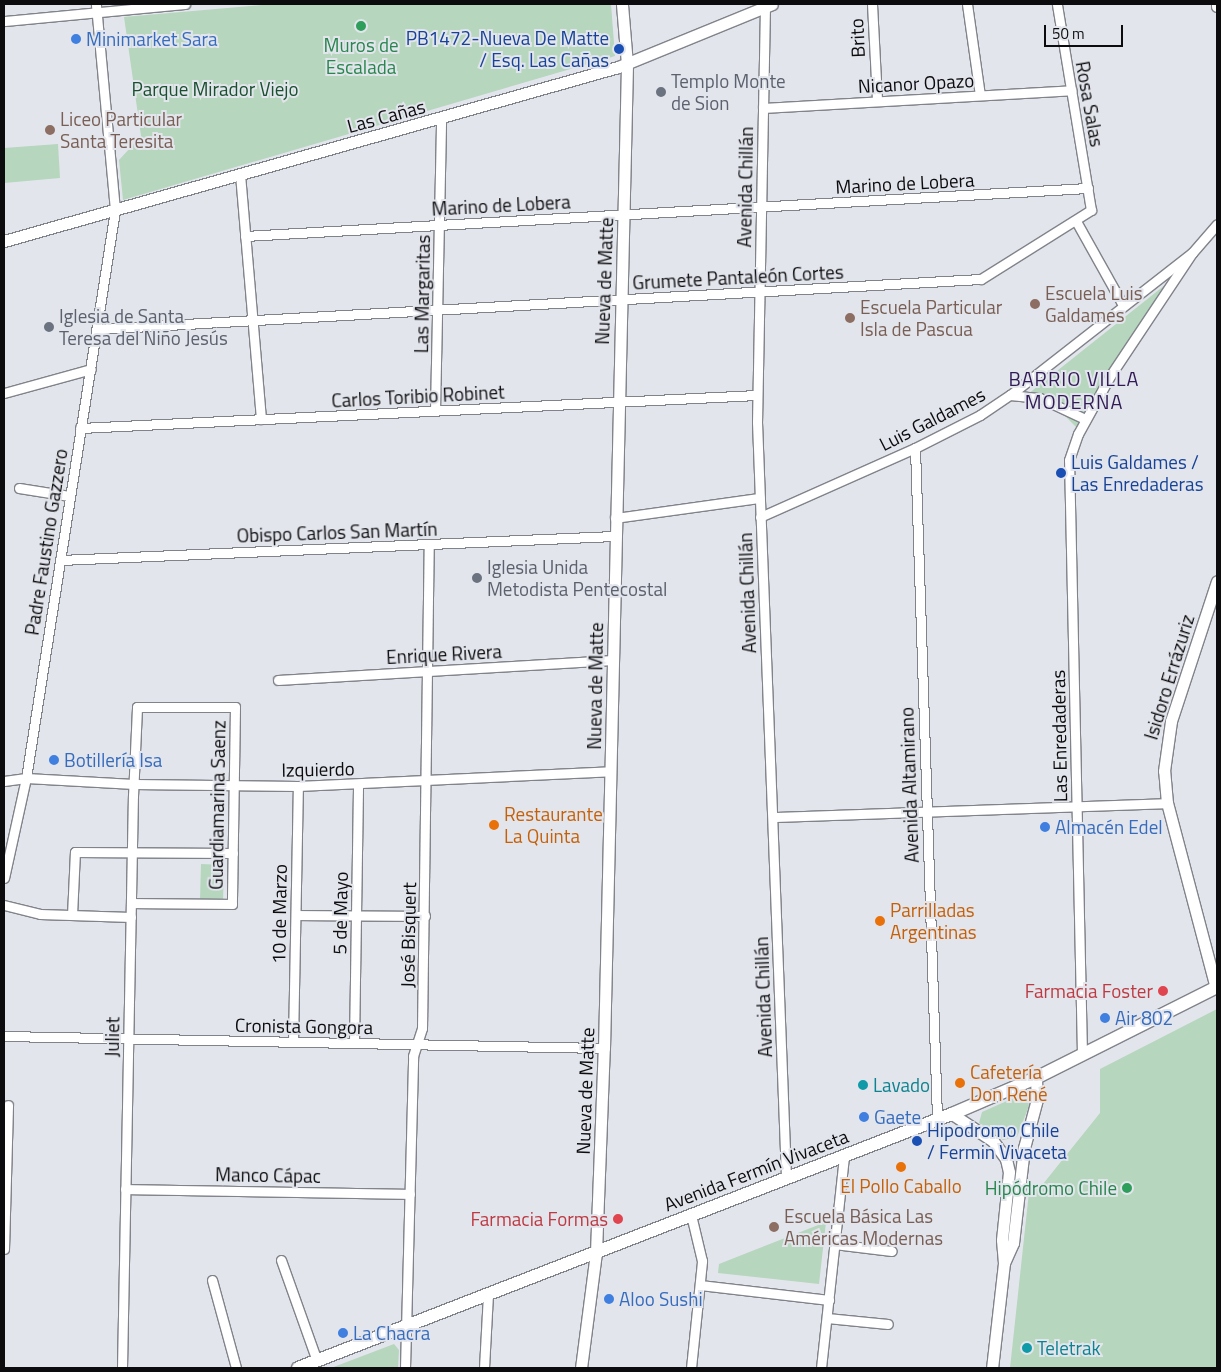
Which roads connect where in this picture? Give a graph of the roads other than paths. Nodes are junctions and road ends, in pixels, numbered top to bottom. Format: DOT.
graph roads {
  1 [pos="185,4"];
  2 [pos="622,4"];
  3 [pos="872,4"];
  4 [pos="967,4"];
  5 [pos="1057,4"];
  6 [pos="768,5"];
  7 [pos="96,8"];
  8 [pos="4,21"];
  9 [pos="627,64"];
  10 [pos="1071,90"];
  11 [pos="980,95"];
  12 [pos="877,101"];
  13 [pos="762,108"];
  14 [pos="441,119"];
  15 [pos="240,174"];
  16 [pos="1088,188"];
  17 [pos="760,207"];
  18 [pos="115,210"];
  19 [pos="1090,210"];
  20 [pos="623,214"];
  21 [pos="1076,221"];
  22 [pos="1217,223"];
  23 [pos="439,225"];
  24 [pos="245,236"];
  25 [pos="4,240"];
  26 [pos="1192,253"];
  27 [pos="758,293"];
  28 [pos="621,299"];
  29 [pos="1123,305"];
  30 [pos="438,310"];
  31 [pos="252,320"];
  32 [pos="98,329"];
  33 [pos="91,370"];
  34 [pos="4,393"];
  35 [pos="756,395"];
  36 [pos="1010,395"];
  37 [pos="618,402"];
  38 [pos="435,411"];
  39 [pos="1085,419"];
  40 [pos="261,420"];
  41 [pos="80,428"];
  42 [pos="915,448"];
  43 [pos="18,488"];
  44 [pos="69,496"];
  45 [pos="760,498"];
  46 [pos="760,517"];
  47 [pos="615,518"];
  48 [pos="615,536"];
  49 [pos="428,545"];
  50 [pos="60,560"];
  51 [pos="1217,582"];
  52 [pos="612,660"];
  53 [pos="428,671"];
  54 [pos="278,680"];
  55 [pos="137,707"];
  56 [pos="610,771"];
  57 [pos="26,778"];
  58 [pos="427,780"];
  59 [pos="4,781"];
  60 [pos="134,784"];
  61 [pos="358,784"];
  62 [pos="234,786"];
  63 [pos="298,786"];
  64 [pos="1167,803"];
  65 [pos="1076,806"];
  66 [pos="926,812"];
  67 [pos="772,818"];
  68 [pos="132,852"];
  69 [pos="233,853"];
  70 [pos="4,878"];
  71 [pos="131,902"];
  72 [pos="4,905"];
  73 [pos="72,915"];
  74 [pos="296,915"];
  75 [pos="356,916"];
  76 [pos="425,916"];
  77 [pos="130,917"];
  78 [pos="1217,987"];
  79 [pos="4,1036"];
  80 [pos="128,1039"];
  81 [pos="293,1042"];
  82 [pos="354,1043"];
  83 [pos="417,1044"];
  84 [pos="604,1048"];
  85 [pos="1082,1054"];
  86 [pos="1036,1078"];
  87 [pos="8,1105"];
  88 [pos="952,1114"];
  89 [pos="937,1120"];
  90 [pos="844,1157"];
  91 [pos="786,1178"];
  92 [pos="125,1189"];
  93 [pos="410,1194"];
  94 [pos="691,1215"];
  95 [pos="834,1244"];
  96 [pos="4,1248"];
  97 [pos="892,1251"];
  98 [pos="596,1252"];
  99 [pos="281,1260"];
  100 [pos="1004,1263"];
  101 [pos="212,1280"];
  102 [pos="700,1285"];
  103 [pos="488,1294"];
  104 [pos="829,1300"];
  105 [pos="827,1318"];
  106 [pos="888,1324"];
  107 [pos="408,1325"];
  108 [pos="317,1362"];
  109 [pos="122,1368"];
  110 [pos="236,1368"];
  111 [pos="298,1368"];
  112 [pos="405,1368"];
  113 [pos="484,1368"];
  114 [pos="581,1368"];
  115 [pos="691,1368"];
  116 [pos="821,1368"];
  117 [pos="992,1368"];
  1 -- 7 [label="street"];
  2 -- 9 [label="street, Nueva de Matte"];
  3 -- 12 [label="street, Brito"];
  4 -- 11 [label="street"];
  5 -- 10 [label="street, Rosa Salas"];
  6 -- 9 [label="street, Las Cañas"];
  6 -- 13 [label="street, Avenida Chillán"];
  7 -- 8 [label="street"];
  7 -- 18 [label="street, Padre Faustino Gazzero"];
  9 -- 14 [label="street, Las Cañas"];
  9 -- 20 [label="street, Nueva de Matte"];
  10 -- 11 [label="street, Nicanor Opazo"];
  10 -- 16 [label="street, Rosa Salas"];
  11 -- 12 [label="street, Nicanor Opazo"];
  12 -- 13 [label="street, Nicanor Opazo"];
  13 -- 17 [label="street, Avenida Chillán"];
  14 -- 15 [label="street, Las Cañas"];
  14 -- 23 [label="street, Las Margaritas"];
  15 -- 18 [label="street, Las Cañas"];
  15 -- 24 [label="street"];
  16 -- 17 [label="street, Marino de Lobera"];
  16 -- 19 [label="street, Rosa Salas"];
  17 -- 20 [label="street, Marino de Lobera"];
  17 -- 27 [label="street, Avenida Chillán"];
  18 -- 25 [label="street, Las Cañas"];
  18 -- 32 [label="street, Padre Faustino Gazzero"];
  19 -- 21 [label="street, Grumete Pantaleón Cortes"];
  20 -- 23 [label="street, Marino de Lobera"];
  20 -- 28 [label="street, Nueva de Matte"];
  21 -- 27 [label="street, Grumete Pantaleón Cortes"];
  21 -- 29 [label="street"];
  22 -- 26 [label="street, Luis Galdames"];
  23 -- 24 [label="street, Marino de Lobera"];
  23 -- 30 [label="street, Las Margaritas"];
  24 -- 31 [label="street"];
  26 -- 29 [label="street, Luis Galdames"];
  26 -- 39 [label="street, Las Enredaderas"];
  27 -- 28 [label="street, Grumete Pantaleón Cortes"];
  27 -- 35 [label="street, Avenida Chillán"];
  28 -- 30 [label="street, Grumete Pantaleón Cortes"];
  28 -- 37 [label="street, Nueva de Matte"];
  29 -- 36 [label="street, Luis Galdames"];
  30 -- 31 [label="street, Grumete Pantaleón Cortes"];
  30 -- 38 [label="street, Las Margaritas"];
  31 -- 32 [label="street, Grumete Pantaleón Cortes"];
  31 -- 40 [label="street"];
  32 -- 33 [label="street, Padre Faustino Gazzero"];
  33 -- 34 [label="street"];
  33 -- 41 [label="street, Padre Faustino Gazzero"];
  35 -- 37 [label="street, Carlos Toribio Robinet"];
  35 -- 45 [label="street, Avenida Chillán"];
  36 -- 39 [label="street"];
  36 -- 42 [label="street, Luis Galdames"];
  37 -- 38 [label="street, Carlos Toribio Robinet"];
  37 -- 47 [label="street, Nueva de Matte"];
  38 -- 40 [label="street, Carlos Toribio Robinet"];
  39 -- 65 [label="street, Las Enredaderas"];
  40 -- 41 [label="street, Carlos Toribio Robinet"];
  41 -- 44 [label="street, Padre Faustino Gazzero"];
  42 -- 46 [label="street, Luis Galdames"];
  42 -- 66 [label="street, Avenida Altamirano"];
  43 -- 44 [label="street"];
  44 -- 50 [label="street, Padre Faustino Gazzero"];
  45 -- 46 [label="street, Avenida Chillán"];
  45 -- 47 [label="street"];
  46 -- 67 [label="street, Avenida Chillán"];
  47 -- 48 [label="street, Nueva de Matte"];
  48 -- 49 [label="street, Obispo Carlos San Martín"];
  48 -- 52 [label="street, Nueva de Matte"];
  49 -- 50 [label="street, Obispo Carlos San Martín"];
  49 -- 53 [label="street, José Bisquert"];
  50 -- 57 [label="street, Padre Faustino Gazzero"];
  51 -- 64 [label="street, Isidoro Errázuriz"];
  52 -- 53 [label="street, Enrique Rivera"];
  52 -- 56 [label="street, Nueva de Matte"];
  53 -- 54 [label="street, Enrique Rivera"];
  53 -- 58 [label="street, José Bisquert"];
  55 -- 60 [label="street, Juliet"];
  55 -- 62 [label="street, Guardiamarina Saenz"];
  56 -- 58 [label="street, Izquierdo"];
  56 -- 84 [label="street, Nueva de Matte"];
  57 -- 59 [label="street, Izquierdo"];
  57 -- 60 [label="street, Izquierdo"];
  57 -- 70 [label="street, Padre Faustino Gazzero"];
  58 -- 61 [label="street, Izquierdo"];
  58 -- 76 [label="street, José Bisquert"];
  60 -- 62 [label="street, Izquierdo"];
  60 -- 68 [label="street, Juliet"];
  61 -- 63 [label="street, Izquierdo"];
  61 -- 75 [label="street, 5 de Mayo"];
  62 -- 63 [label="street, Izquierdo"];
  62 -- 69 [label="street, Guardiamarina Saenz"];
  63 -- 74 [label="street, 10 de Marzo"];
  64 -- 65 [label="street"];
  64 -- 78 [label="street, Isidoro Errázuriz"];
  65 -- 66 [label="street"];
  65 -- 85 [label="street, Las Enredaderas"];
  66 -- 67 [label="street"];
  66 -- 89 [label="street, Avenida Altamirano"];
  67 -- 91 [label="street, Avenida Chillán"];
  68 -- 69 [label="street"];
  68 -- 71 [label="street, Juliet"];
  68 -- 73 [label="street"];
  69 -- 71 [label="street, Guardiamarina Saenz"];
  71 -- 77 [label="street, Juliet"];
  72 -- 73 [label="street"];
  73 -- 77 [label="street"];
  74 -- 75 [label="street"];
  74 -- 81 [label="street, 10 de Marzo"];
  75 -- 76 [label="street"];
  75 -- 82 [label="street, 5 de Mayo"];
  76 -- 83 [label="street, José Bisquert"];
  77 -- 80 [label="street, Juliet"];
  78 -- 85 [label="main road, Avenida Fermín Vivaceta"];
  79 -- 80 [label="street, Cronista Gongora"];
  80 -- 81 [label="street, Cronista Gongora"];
  80 -- 92 [label="street, Juliet"];
  81 -- 82 [label="street, Cronista Gongora"];
  82 -- 83 [label="street, Cronista Gongora"];
  83 -- 84 [label="street, Cronista Gongora"];
  83 -- 93 [label="street, José Bisquert"];
  84 -- 98 [label="street, Nueva de Matte"];
  85 -- 86 [label="main road, Avenida Fermín Vivaceta"];
  86 -- 88 [label="main road, Avenida Fermín Vivaceta"];
  86 -- 100 [label="street"];
  87 -- 96 [label="street"];
  88 -- 89 [label="main road, Avenida Fermín Vivaceta"];
  88 -- 100 [label="street"];
  89 -- 90 [label="main road, Avenida Fermín Vivaceta"];
  90 -- 91 [label="main road, Avenida Fermín Vivaceta"];
  90 -- 95 [label="street"];
  91 -- 94 [label="main road, Avenida Fermín Vivaceta"];
  92 -- 93 [label="street, Manco Cápac"];
  92 -- 109 [label="street, Juliet"];
  93 -- 107 [label="street, José Bisquert"];
  94 -- 98 [label="main road, Avenida Fermín Vivaceta"];
  94 -- 102 [label="street"];
  95 -- 97 [label="street"];
  95 -- 104 [label="street"];
  98 -- 103 [label="main road, Avenida Fermín Vivaceta"];
  98 -- 114 [label="street, Nueva de Matte"];
  99 -- 108 [label="street"];
  100 -- 117 [label="street"];
  101 -- 110 [label="street"];
  102 -- 104 [label="street"];
  102 -- 115 [label="street"];
  103 -- 107 [label="main road, Avenida Fermín Vivaceta"];
  103 -- 113 [label="street"];
  104 -- 105 [label="street"];
  105 -- 106 [label="street"];
  105 -- 116 [label="street"];
  107 -- 108 [label="main road, Avenida Fermín Vivaceta"];
  107 -- 112 [label="street, José Bisquert"];
  108 -- 111 [label="main road, Avenida Fermín Vivaceta"];
}
